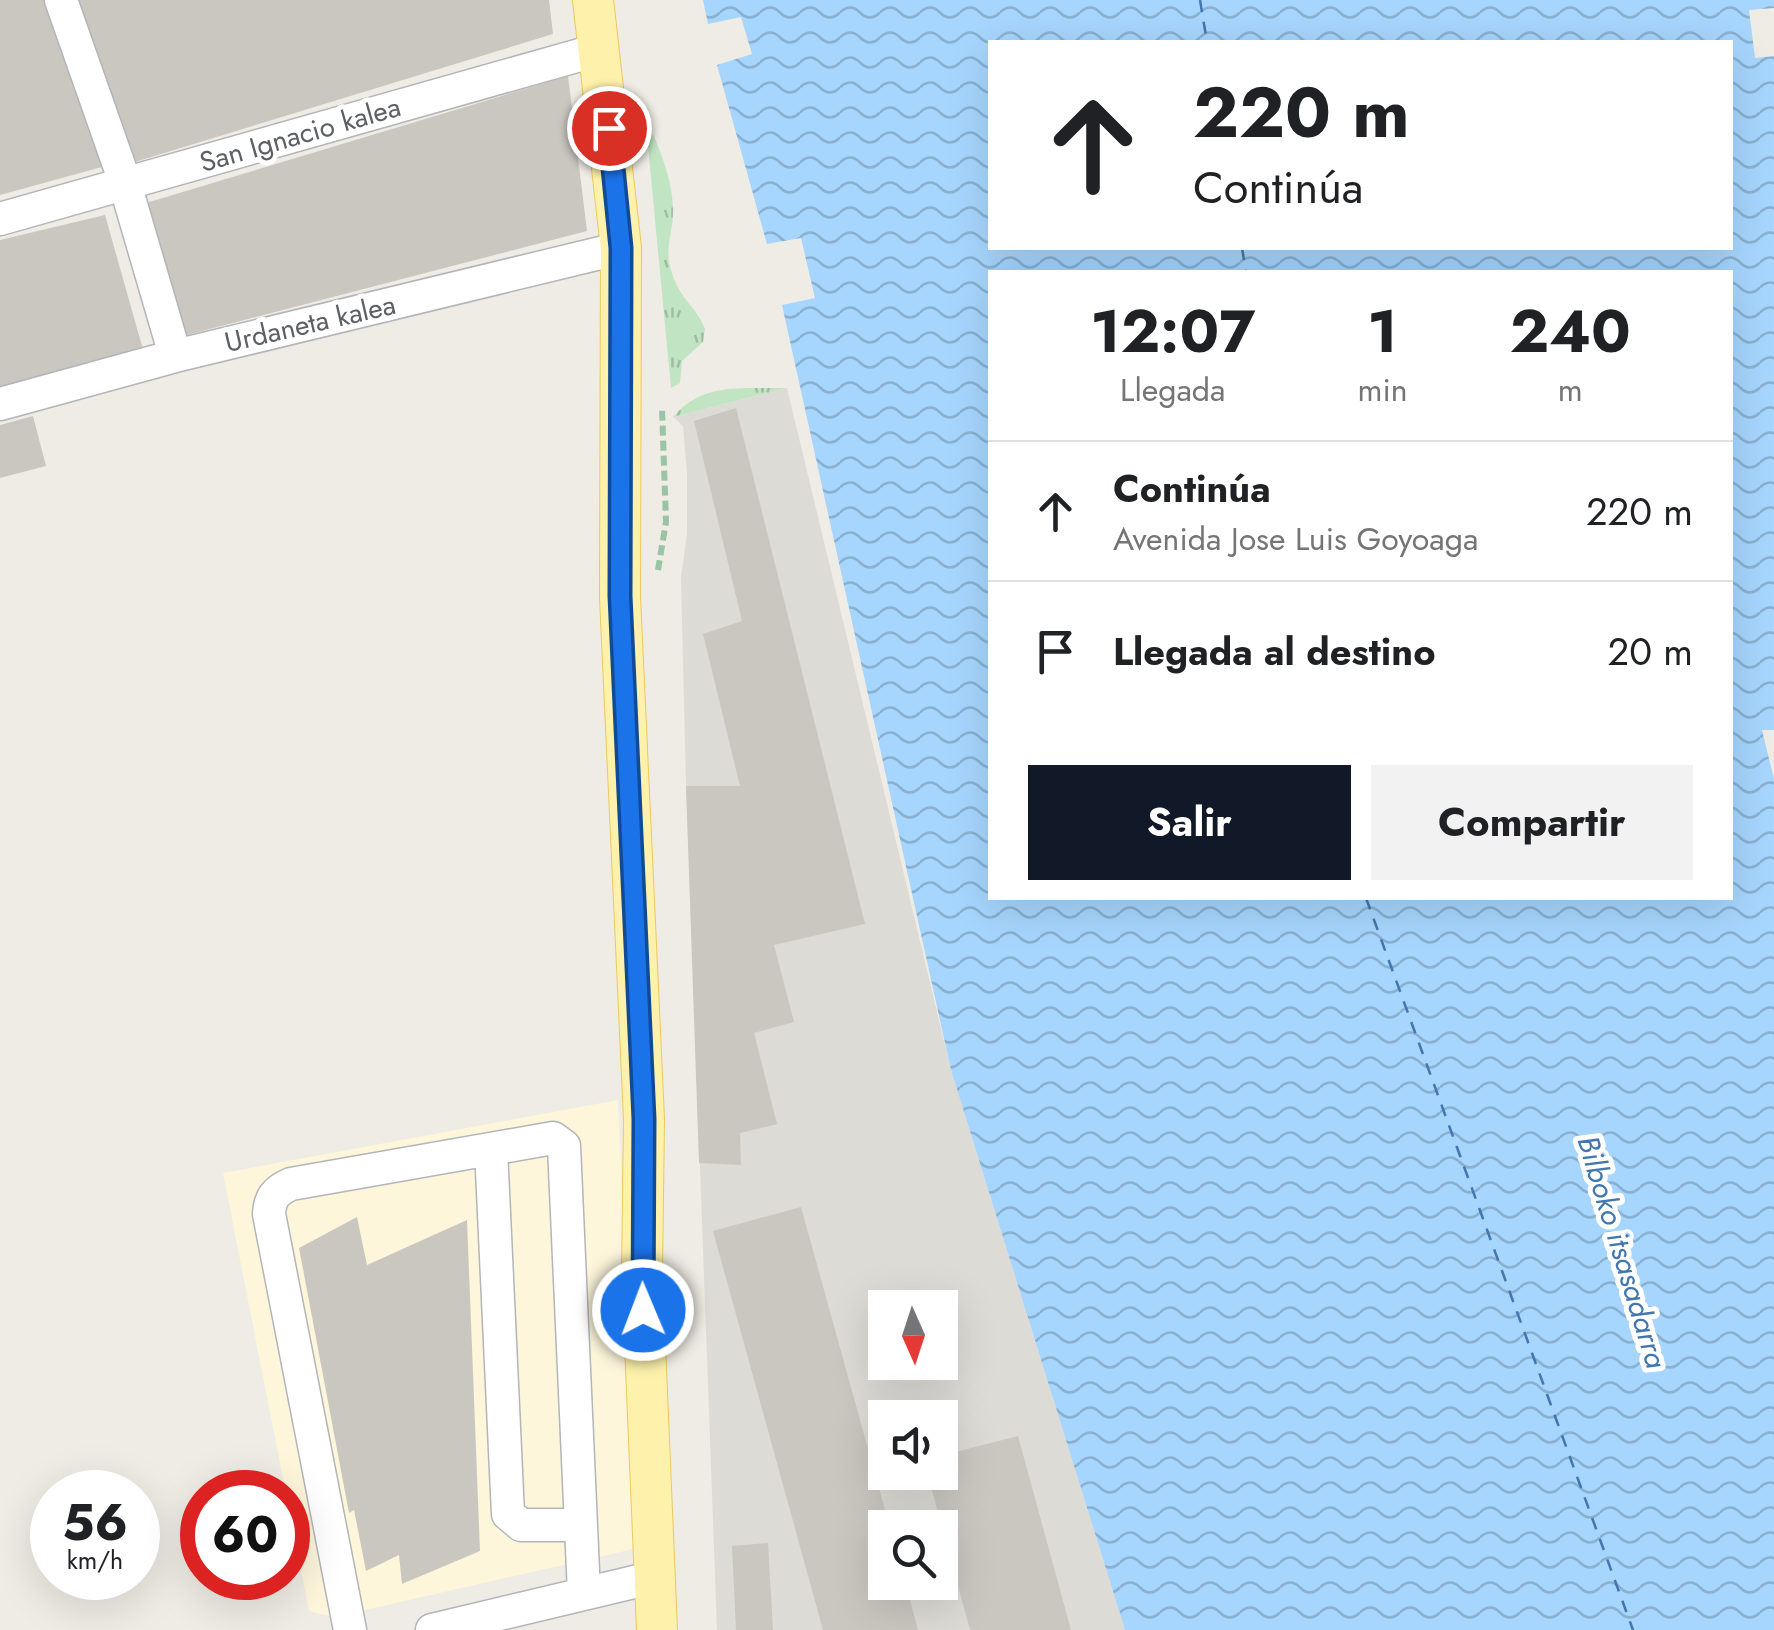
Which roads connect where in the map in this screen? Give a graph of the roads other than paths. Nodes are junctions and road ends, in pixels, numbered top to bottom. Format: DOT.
graph roads {
  1 [pos="61,0"];
  2 [pos="593,0"];
  3 [pos="600,49"];
  4 [pos="120,168"];
  5 [pos="130,200"];
  6 [pos="0,219"];
  7 [pos="621,248"];
  8 [pos="173,348"];
  9 [pos="0,404"];
  10 [pos="491,1149"];
  11 [pos="580,1525"];
  12 [pos="655,1577"];
  13 [pos="584,1593"];
  14 [pos="350,1630"];
  15 [pos="432,1630"];
  16 [pos="657,1630"];
  1 -- 4 [label="street"];
  2 -- 3 [label="main road"];
  3 -- 6 [label="street, San Ignacio kalea"];
  3 -- 7 [label="main road"];
  5 -- 8 [label="street"];
  7 -- 9 [label="street, Urdaneta kalea"];
  7 -- 12 [label="main road"];
  10 -- 11 [label="street"];
  10 -- 11 [label="street"];
  10 -- 14 [label="street"];
  11 -- 13 [label="street"];
  12 -- 13 [label="street"];
  12 -- 16 [label="main road"];
  13 -- 15 [label="street"];
}
